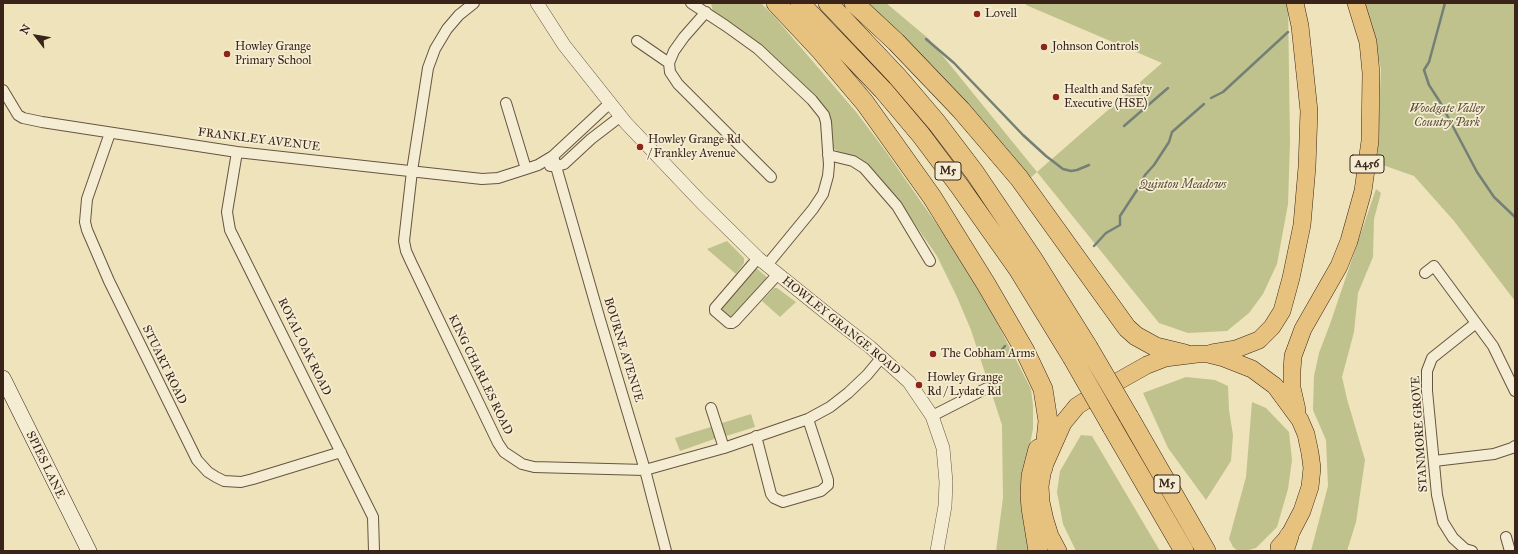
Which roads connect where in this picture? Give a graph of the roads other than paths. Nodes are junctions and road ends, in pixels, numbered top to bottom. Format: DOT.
graph roads {
  1 [pos="474,3"];
  2 [pos="537,3"];
  3 [pos="691,3"];
  4 [pos="776,3"];
  5 [pos="800,3"];
  6 [pos="828,3"];
  7 [pos="854,3"];
  8 [pos="1295,3"];
  9 [pos="1356,3"];
  10 [pos="706,12"];
  11 [pos="637,41"];
  12 [pos="669,63"];
  13 [pos="3,90"];
  14 [pos="506,103"];
  15 [pos="610,103"];
  16 [pos="621,116"];
  17 [pos="110,133"];
  18 [pos="237,152"];
  19 [pos="828,155"];
  20 [pos="553,156"];
  21 [pos="538,165"];
  22 [pos="557,166"];
  23 [pos="526,169"];
  24 [pos="412,171"];
  25 [pos="772,177"];
  26 [pos="763,261"];
  27 [pos="930,261"];
  28 [pos="1424,273"];
  29 [pos="778,274"];
  30 [pos="1476,323"];
  31 [pos="1185,354"];
  32 [pos="1208,354"];
  33 [pos="882,357"];
  34 [pos="3,378"];
  35 [pos="987,388"];
  36 [pos="1515,391"];
  37 [pos="711,408"];
  38 [pos="1046,409"];
  39 [pos="932,416"];
  40 [pos="808,419"];
  41 [pos="1300,420"];
  42 [pos="756,436"];
  43 [pos="1515,446"];
  44 [pos="724,448"];
  45 [pos="341,452"];
  46 [pos="1434,461"];
  47 [pos="1043,468"];
  48 [pos="645,470"];
  49 [pos="1506,537"];
  50 [pos="1052,543"];
  51 [pos="1287,543"];
  52 [pos="89,551"];
  53 [pos="374,551"];
  54 [pos="666,551"];
  55 [pos="937,551"];
  56 [pos="1038,551"];
  57 [pos="1058,551"];
  58 [pos="1184,551"];
  59 [pos="1206,551"];
  60 [pos="1275,551"];
  61 [pos="1472,551"];
  62 [pos="1510,551"];
  1 -- 24 [label="street, KING CHARLES ROAD"];
  2 -- 15 [label="street, HOWLEY GRANGE ROAD"];
  3 -- 10 [label="street"];
  4 -- 38 [label="highway"];
  5 -- 58 [label="highway, M5, bridge"];
  6 -- 59 [label="highway, M5, bridge"];
  7 -- 31 [label="highway"];
  8 -- 32 [label="highway"];
  9 -- 41 [label="highway, A456"];
  10 -- 12 [label="street"];
  10 -- 19 [label="street"];
  11 -- 12 [label="street"];
  12 -- 25 [label="street"];
  13 -- 17 [label="street, FRANKLEY AVENUE"];
  14 -- 23 [label="street"];
  15 -- 16 [label="street, HOWLEY GRANGE ROAD"];
  15 -- 20 [label="street, FRANKLEY AVENUE"];
  16 -- 22 [label="street"];
  16 -- 26 [label="street, HOWLEY GRANGE ROAD"];
  17 -- 18 [label="street, FRANKLEY AVENUE"];
  17 -- 45 [label="street, STUART ROAD"];
  18 -- 24 [label="street, FRANKLEY AVENUE"];
  18 -- 45 [label="street, ROYAL OAK ROAD"];
  19 -- 26 [label="street"];
  19 -- 27 [label="street"];
  20 -- 21 [label="street, FRANKLEY AVENUE"];
  20 -- 22 [label="street, BOURNE AVENUE"];
  21 -- 22 [label="street, FRANKLEY AVENUE"];
  21 -- 23 [label="street, FRANKLEY AVENUE"];
  22 -- 48 [label="street, BOURNE AVENUE"];
  23 -- 24 [label="street, FRANKLEY AVENUE"];
  24 -- 48 [label="street, KING CHARLES ROAD"];
  26 -- 29 [label="street, HOWLEY GRANGE ROAD"];
  26 -- 29 [label="street, HOWLEY GRANGE ROAD"];
  28 -- 30 [label="street"];
  29 -- 33 [label="street, HOWLEY GRANGE ROAD"];
  30 -- 36 [label="street"];
  30 -- 46 [label="street, STANMORE GROVE"];
  31 -- 32 [label="highway"];
  31 -- 47 [label="highway"];
  32 -- 41 [label="highway"];
  33 -- 39 [label="street, HOWLEY GRANGE ROAD"];
  33 -- 40 [label="street, KING CHARLES ROAD"];
  34 -- 52 [label="main road, SPIES LANE"];
  35 -- 39 [label="street"];
  37 -- 44 [label="street"];
  38 -- 47 [label="highway"];
  38 -- 56 [label="highway"];
  39 -- 55 [label="street, HOWLEY GRANGE ROAD"];
  40 -- 42 [label="street, KING CHARLES ROAD"];
  40 -- 42 [label="street"];
  41 -- 51 [label="highway"];
  42 -- 44 [label="street, KING CHARLES ROAD"];
  43 -- 46 [label="street"];
  44 -- 48 [label="street, KING CHARLES ROAD"];
  45 -- 53 [label="street, ROYAL OAK ROAD"];
  46 -- 61 [label="street, STANMORE GROVE"];
  47 -- 50 [label="highway"];
  48 -- 54 [label="street, BOURNE AVENUE"];
  49 -- 62 [label="street"];
  50 -- 57 [label="highway"];
  51 -- 60 [label="highway"];
}
